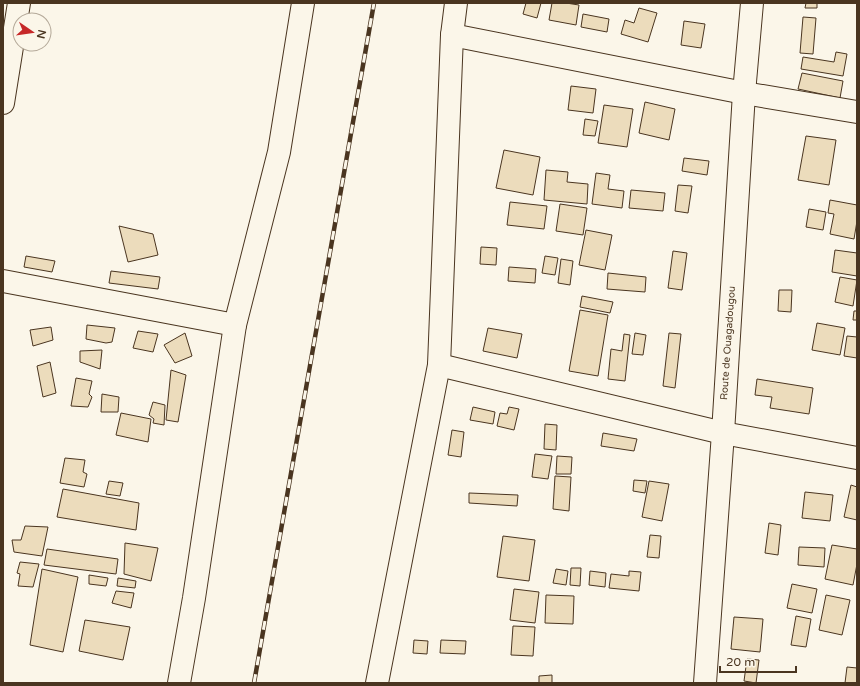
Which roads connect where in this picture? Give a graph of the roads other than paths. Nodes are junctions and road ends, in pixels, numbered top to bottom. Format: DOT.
graph roads {
  1 [pos="19,3"];
  2 [pos="303,3"];
  3 [pos="456,3"];
  4 [pos="752,3"];
  5 [pos="452,35"];
  6 [pos="744,93"];
  7 [pos="3,103"];
  8 [pos="857,112"];
  9 [pos="3,281"];
  10 [pos="235,324"];
  11 [pos="439,365"];
  12 [pos="723,433"];
  13 [pos="857,458"];
  14 [pos="180,683"];
  15 [pos="377,683"];
  16 [pos="705,683"];
  1 -- 7 [label="street"];
  2 -- 10 [label="street"];
  3 -- 5 [label="street"];
  4 -- 6 [label="street, Route de Ouagadougou"];
  5 -- 6 [label="street"];
  5 -- 11 [label="street"];
  6 -- 8 [label="street"];
  6 -- 12 [label="street, Route de Ouagadougou"];
  9 -- 10 [label="street"];
  10 -- 14 [label="street"];
  11 -- 12 [label="street"];
  11 -- 15 [label="street"];
  12 -- 13 [label="street"];
  12 -- 16 [label="street, Route de Ouagadougou"];
}
